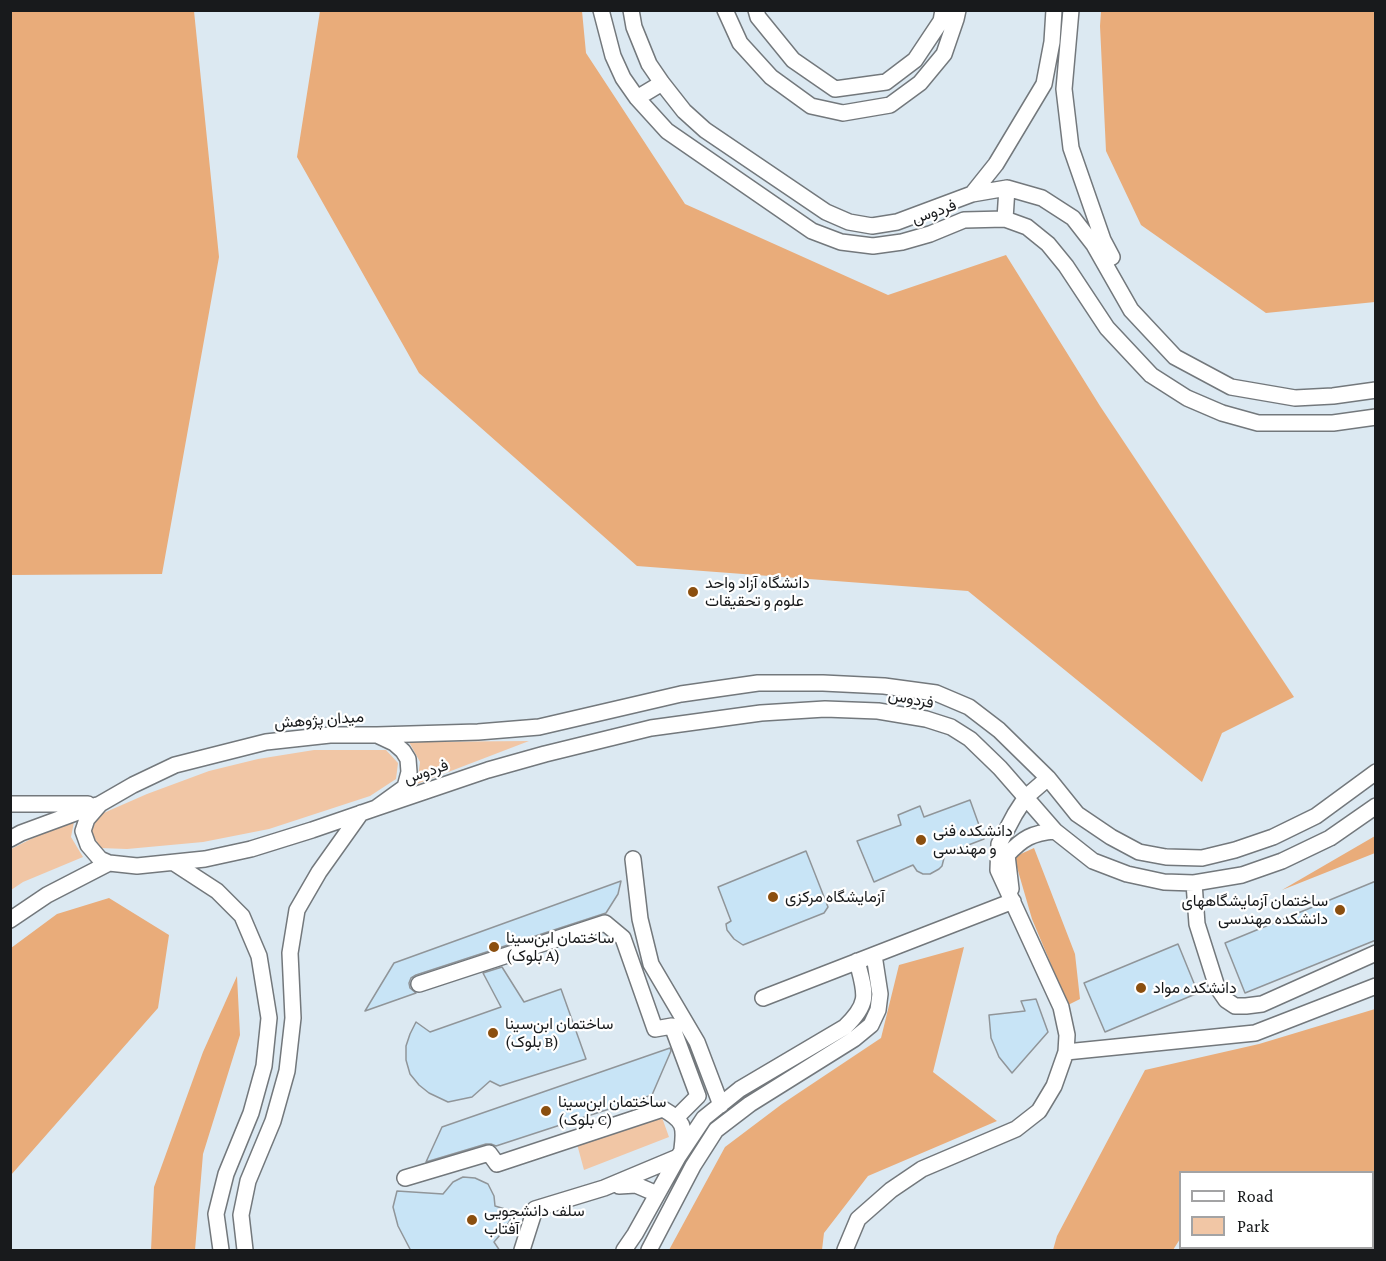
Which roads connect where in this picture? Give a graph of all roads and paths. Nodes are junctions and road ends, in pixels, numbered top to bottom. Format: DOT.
graph roads {
  1 [pos="601,10"];
  2 [pos="631,10"];
  3 [pos="725,10"];
  4 [pos="756,10"];
  5 [pos="943,10"];
  6 [pos="958,10"];
  7 [pos="1054,10"];
  8 [pos="1071,10"];
  9 [pos="662,83"];
  10 [pos="637,98"];
  11 [pos="1007,189"];
  12 [pos="972,194"];
  13 [pos="1005,219"];
  14 [pos="1147,327"];
  15 [pos="1376,390"];
  16 [pos="1333,396"];
  17 [pos="1376,417"];
  18 [pos="1333,423"];
  19 [pos="377,735"];
  20 [pos="1376,772"];
  21 [pos="1048,778"];
  22 [pos="1026,797"];
  23 [pos="10,804"];
  24 [pos="100,804"];
  25 [pos="1376,806"];
  26 [pos="369,810"];
  27 [pos="1055,831"];
  28 [pos="10,839"];
  29 [pos="633,859"];
  30 [pos="109,863"];
  31 [pos="174,863"];
  32 [pos="1194,883"];
  33 [pos="1013,901"];
  34 [pos="10,920"];
  35 [pos="1376,953"];
  36 [pos="874,955"];
  37 [pos="857,961"];
  38 [pos="419,984"];
  39 [pos="1376,986"];
  40 [pos="763,998"];
  41 [pos="677,1021"];
  42 [pos="1066,1052"];
  43 [pos="721,1105"];
  44 [pos="676,1117"];
  45 [pos="680,1154"];
  46 [pos="405,1178"];
  47 [pos="604,1188"];
  48 [pos="657,1194"];
  49 [pos="628,1244"];
  50 [pos="649,1249"];
  51 [pos="221,1251"];
  52 [pos="245,1251"];
  53 [pos="522,1251"];
  54 [pos="845,1251"];
  1 -- 10 [label="lane, فردوس"];
  2 -- 9 [label="lane, فردوس"];
  3 -- 6 [label="lane"];
  4 -- 5 [label="lane"];
  7 -- 12 [label="lane"];
  8 -- 14 [label="lane"];
  9 -- 10 [label="lane"];
  9 -- 12 [label="lane, فردوس"];
  10 -- 13 [label="lane, فردوس"];
  11 -- 12 [label="lane, فردوس"];
  11 -- 13 [label="lane"];
  11 -- 14 [label="lane, فردوس"];
  13 -- 18 [label="lane, فردوس"];
  14 -- 16 [label="lane, فردوس"];
  15 -- 16 [label="lane, فردوس"];
  16 -- 18 [label="lane"];
  17 -- 18 [label="lane, فردوس"];
  19 -- 21 [label="lane, فردوس"];
  19 -- 24 [label="lane, میدان پژوهش"];
  19 -- 26 [label="lane, میدان پژوهش"];
  20 -- 21 [label="lane, فردوس"];
  21 -- 22 [label="lane"];
  22 -- 26 [label="lane, فردوس"];
  22 -- 27 [label="lane, فردوس"];
  22 -- 33 [label="lane"];
  23 -- 24 [label="lane"];
  24 -- 28 [label="lane"];
  24 -- 30 [label="lane, میدان پژوهش"];
  25 -- 32 [label="lane, فردوس"];
  26 -- 31 [label="lane, میدان پژوهش"];
  26 -- 52 [label="lane"];
  27 -- 32 [label="lane, فردوس"];
  27 -- 33 [label="lane"];
  29 -- 41 [label="lane"];
  30 -- 31 [label="lane, میدان پژوهش"];
  30 -- 34 [label="lane"];
  31 -- 51 [label="lane"];
  32 -- 35 [label="lane"];
  33 -- 36 [label="lane"];
  33 -- 42 [label="lane"];
  36 -- 37 [label="lane"];
  36 -- 50 [label="lane"];
  37 -- 40 [label="lane"];
  37 -- 43 [label="lane"];
  38 -- 41 [label="lane"];
  39 -- 42 [label="lane"];
  41 -- 43 [label="lane"];
  41 -- 44 [label="lane"];
  42 -- 54 [label="lane"];
  43 -- 45 [label="lane"];
  44 -- 45 [label="lane"];
  44 -- 46 [label="lane"];
  45 -- 47 [label="lane"];
  45 -- 48 [label="lane"];
  47 -- 48 [label="lane"];
  47 -- 53 [label="lane"];
  48 -- 49 [label="lane"];
  49 -- 50 [label="lane"];
}
